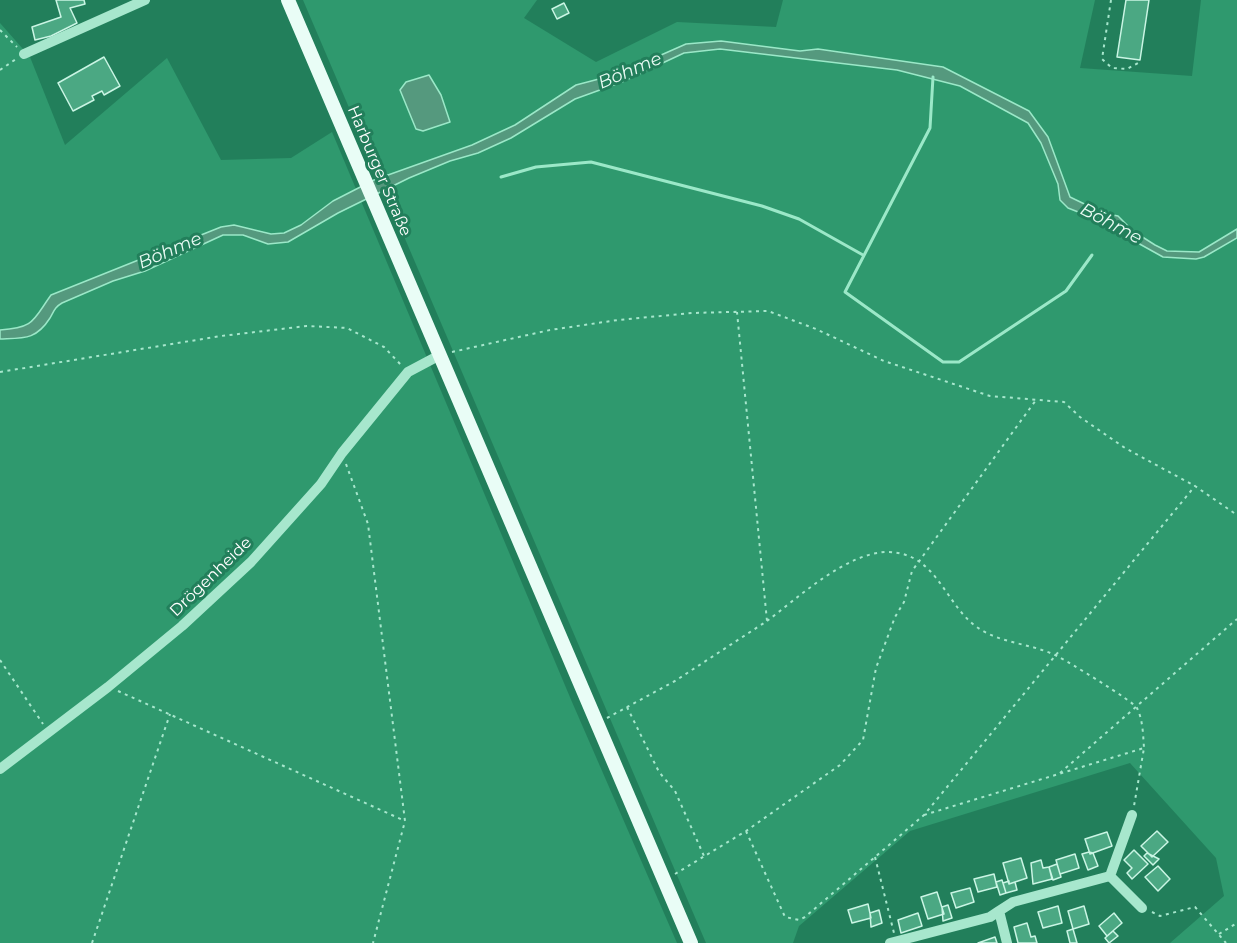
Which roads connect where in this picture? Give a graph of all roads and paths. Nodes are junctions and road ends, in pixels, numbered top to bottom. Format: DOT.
graph roads {
  1 [pos="143,0"];
  2 [pos="288,0"];
  3 [pos="1112,0"];
  4 [pos="0,30"];
  5 [pos="24,54"];
  6 [pos="1138,63"];
  7 [pos="0,70"];
  8 [pos="737,312"];
  9 [pos="440,355"];
  10 [pos="0,372"];
  11 [pos="408,372"];
  12 [pos="1036,400"];
  13 [pos="342,453"];
  14 [pos="1195,486"];
  15 [pos="1237,515"];
  16 [pos="920,561"];
  17 [pos="1237,619"];
  18 [pos="767,621"];
  19 [pos="1055,655"];
  20 [pos="0,660"];
  21 [pos="108,687"];
  22 [pos="1136,706"];
  23 [pos="627,707"];
  24 [pos="170,714"];
  25 [pos="598,722"];
  26 [pos="48,731"];
  27 [pos="1144,748"];
  28 [pos="0,769"];
  29 [pos="1058,774"];
  30 [pos="924,814"];
  31 [pos="1132,815"];
  32 [pos="405,821"];
  33 [pos="746,831"];
  34 [pos="875,856"];
  35 [pos="705,857"];
  36 [pos="1110,876"];
  37 [pos="664,880"];
  38 [pos="1142,908"];
  39 [pos="999,911"];
  40 [pos="1237,922"];
  41 [pos="1219,934"];
  42 [pos="893,942"];
  43 [pos="92,943"];
  44 [pos="372,943"];
  45 [pos="691,943"];
  46 [pos="1007,943"];
  47 [pos="1226,943"];
  1 -- 5 [label="street"];
  2 -- 9 [label="main road, Harburger Straße"];
  3 -- 6 [label="path"];
  4 -- 5 [label="path"];
  5 -- 7 [label="path"];
  8 -- 9 [label="path"];
  8 -- 12 [label="path"];
  8 -- 18 [label="path"];
  9 -- 11 [label="street"];
  9 -- 25 [label="main road, Harburger Straße"];
  10 -- 11 [label="path"];
  11 -- 13 [label="street, Drögenheide"];
  12 -- 14 [label="path"];
  12 -- 16 [label="path"];
  13 -- 21 [label="street, Drögenheide"];
  13 -- 32 [label="path"];
  14 -- 15 [label="path"];
  14 -- 19 [label="path"];
  16 -- 18 [label="path"];
  16 -- 19 [label="path"];
  16 -- 33 [label="path"];
  17 -- 22 [label="path"];
  18 -- 23 [label="path"];
  19 -- 22 [label="path"];
  19 -- 30 [label="path"];
  20 -- 26 [label="path"];
  21 -- 24 [label="path"];
  21 -- 26 [label="street, Drögenheide"];
  22 -- 27 [label="path"];
  22 -- 29 [label="path"];
  23 -- 25 [label="path"];
  23 -- 35 [label="path"];
  24 -- 32 [label="path"];
  24 -- 43 [label="path"];
  25 -- 37 [label="main road, Harburger Straße"];
  26 -- 28 [label="street, Drögenheide"];
  27 -- 29 [label="path"];
  27 -- 31 [label="path"];
  29 -- 30 [label="path"];
  30 -- 34 [label="path"];
  31 -- 36 [label="street"];
  32 -- 44 [label="path"];
  33 -- 34 [label="path"];
  33 -- 35 [label="path"];
  34 -- 42 [label="path"];
  35 -- 37 [label="path"];
  36 -- 38 [label="street"];
  36 -- 39 [label="street"];
  37 -- 45 [label="main road, Harburger Straße"];
  38 -- 41 [label="path"];
  39 -- 42 [label="street"];
  39 -- 46 [label="street"];
  40 -- 41 [label="path"];
  41 -- 47 [label="path"];
}
